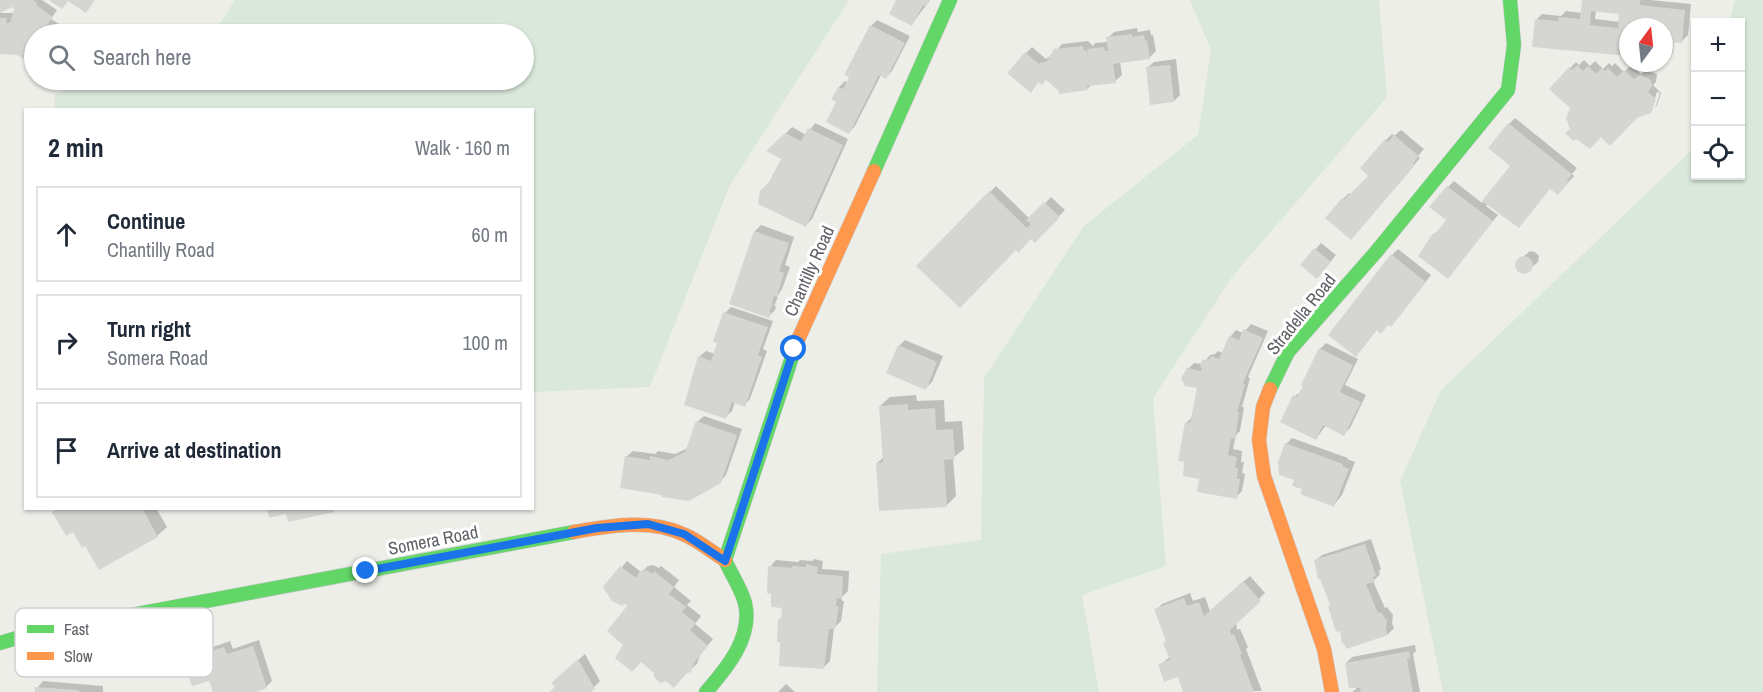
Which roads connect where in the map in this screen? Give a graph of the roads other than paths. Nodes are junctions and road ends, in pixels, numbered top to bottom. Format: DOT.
graph roads {
  1 [pos="950,0"];
  2 [pos="1510,0"];
  3 [pos="725,561"];
  4 [pos="169,608"];
  5 [pos="15,638"];
  6 [pos="0,643"];
  7 [pos="706,692"];
  8 [pos="1332,692"];
  1 -- 3 [label="street, Chantilly Road"];
  2 -- 8 [label="street, Stradella Road"];
  3 -- 4 [label="street, Somera Road"];
  3 -- 7 [label="street"];
  5 -- 6 [label="street, Somera Road"];
}
